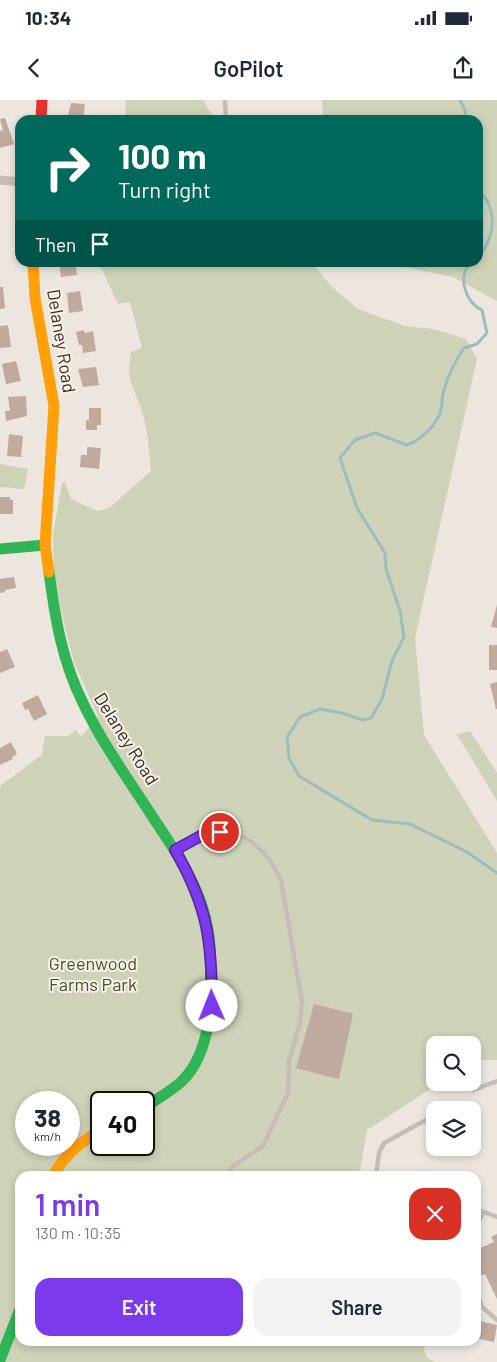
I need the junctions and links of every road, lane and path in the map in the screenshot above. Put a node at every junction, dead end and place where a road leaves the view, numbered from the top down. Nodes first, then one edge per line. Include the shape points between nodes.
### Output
1 (42, 100) edge
2 (225, 100) edge
3 (41, 115) edge
4 (226, 115) edge
5 (0, 180) edge
6 (15, 182) edge
7 (33, 267) edge
8 (45, 545) junction
9 (0, 549) edge
10 (175, 850) junction
11 (497, 1081) edge
12 (481, 1087) edge
13 (155, 1101) edge
14 (426, 1120) edge
15 (90, 1137) edge
16 (56, 1171) edge
17 (230, 1171) edge
18 (377, 1171) edge
19 (483, 1212) joint
20 (481, 1217) edge
21 (497, 1217) edge
22 (481, 1304) edge
23 (497, 1320) edge
24 (15, 1323) edge
25 (0, 1360) edge

1 - 3 street
2 - 4 lane
5 - 6 street
7 - 8 street, Delaney Road via 35,298 54,406
8 - 9 street
8 - 10 street, Delaney Road via 56,627 69,672 109,750
10 - 13 street, Delaney Road via 203,910 211,956 212,1006 206,1039 188,1072
10 - 17 lane via 206,833 220,832 244,836 262,851 281,880 300,982 302,1010 289,1061 288,1093 263,1146
11 - 12 lane
14 - 18 lane via 384,1144
15 - 16 street via 74,1148
19 - 20 lane
19 - 21 lane
22 - 23 lane
24 - 25 street

